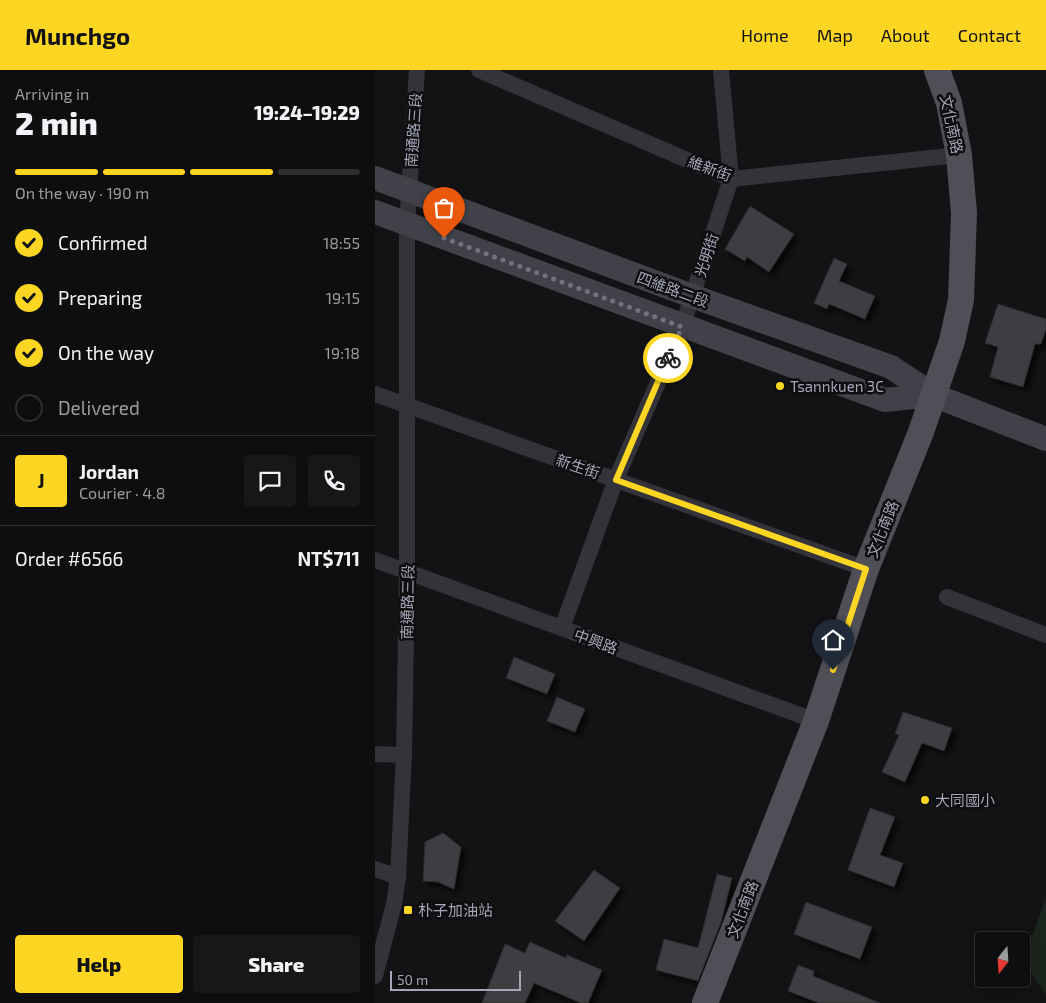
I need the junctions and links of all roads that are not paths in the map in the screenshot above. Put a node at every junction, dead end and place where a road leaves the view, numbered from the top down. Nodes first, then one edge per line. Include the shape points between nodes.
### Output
1 (417, 70) edge
2 (479, 70) edge
3 (721, 70) edge
4 (937, 70) edge
5 (959, 156) junction
6 (375, 178) edge
7 (731, 179) junction
8 (409, 190) junction
9 (375, 212) edge
10 (407, 224) junction
11 (692, 296) junction
12 (682, 327) junction
13 (375, 394) edge
14 (933, 395) junction
15 (408, 406) junction
16 (1046, 438) edge
17 (616, 480) junction
18 (375, 560) edge
19 (866, 569) junction
20 (407, 573) junction
21 (947, 597) dead end
22 (562, 628) junction
23 (1046, 635) edge
24 (816, 721) junction
25 (375, 754) edge
26 (403, 755) junction
27 (375, 869) edge
28 (398, 877) junction
29 (375, 976) edge
30 (705, 1003) edge

1 - 8 street, 南通路三段
2 - 7 street, 維新街
3 - 7 street, 光明街
4 - 5 main road, 文化南路 via 949,103
5 - 7 street, 維新街
5 - 14 main road, 文化南路 via 964,213 961,300 952,341
6 - 8 street, 四維路二段
7 - 11 street, 光明街
8 - 10 street, 南通路三段
8 - 11 street, 四維路二段
9 - 10 street, 四維路二段
10 - 12 street, 四維路二段
10 - 15 street, 南通路三段
11 - 12 street, 光明街
11 - 14 street, 四維路二段 via 891,367
12 - 14 street, 四維路二段 via 885,400
12 - 17 street, 光明街
13 - 15 street, 新生街
14 - 16 street, 四維路二段
14 - 19 main road, 文化南路
15 - 17 street, 新生街
15 - 20 street, 南通路三段
17 - 19 street, 新生街
17 - 22 street, 光明街
18 - 20 street, 中興路
19 - 24 main road, 文化南路
20 - 22 street, 中興路
20 - 26 street, 南通路三段
21 - 23 street
22 - 24 street, 中興路
24 - 30 main road, 文化南路
25 - 26 street
26 - 28 street, 南通路三段
27 - 28 street
28 - 29 street, 南通路三段

